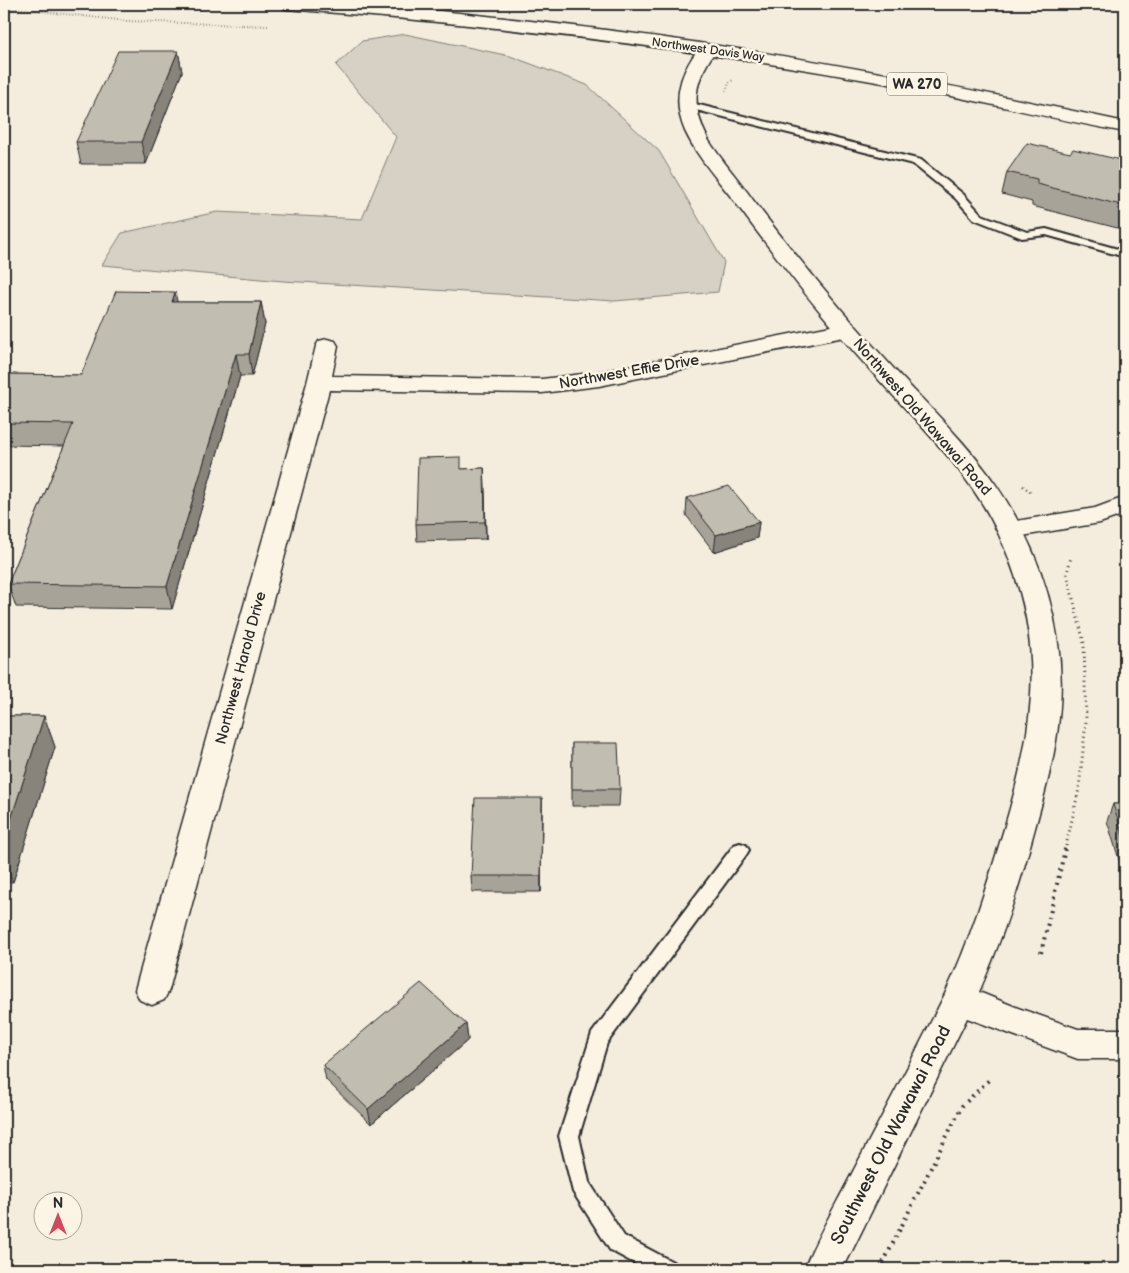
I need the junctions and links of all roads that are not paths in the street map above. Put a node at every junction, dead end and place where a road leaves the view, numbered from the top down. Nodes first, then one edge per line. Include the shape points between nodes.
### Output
1 (286, 4) edge
2 (707, 50) junction
3 (686, 105) junction
4 (1125, 127) edge
5 (1125, 254) edge
6 (846, 330) junction
7 (327, 346) dead end
8 (319, 383) junction
9 (1125, 505) edge
10 (1010, 530) junction
11 (740, 850) dead end
12 (152, 990) dead end
13 (960, 1000) junction
14 (1125, 1044) edge
15 (666, 1269) edge
16 (823, 1269) edge

1 - 2 main road, Northwest Davis Way / WA 270 via 395,11 548,27
2 - 3 main road, Northwest Old Wawawai Road via 697,61 688,82
2 - 4 main road, Northwest Davis Way / WA 270 via 958,91
3 - 5 lane via 917,162 959,196 978,217 1026,236 1046,232
3 - 6 main road, Northwest Old Wawawai Road via 700,141 754,215
6 - 8 main road, Northwest Effie Drive via 599,380 542,386
6 - 10 main road, Northwest Old Wawawai Road via 984,486
7 - 8 main road, Northwest Harold Drive
8 - 12 main road, Northwest Harold Drive
9 - 10 main road via 1100,515
10 - 13 main road, Northwest Old Wawawai Road via 1029,575 1043,632 1047,679 1043,734 995,913
11 - 15 lane via 599,1039 569,1136 580,1186 617,1243
13 - 14 main road via 1078,1044
13 - 16 main road, Southwest Old Wawawai Road

